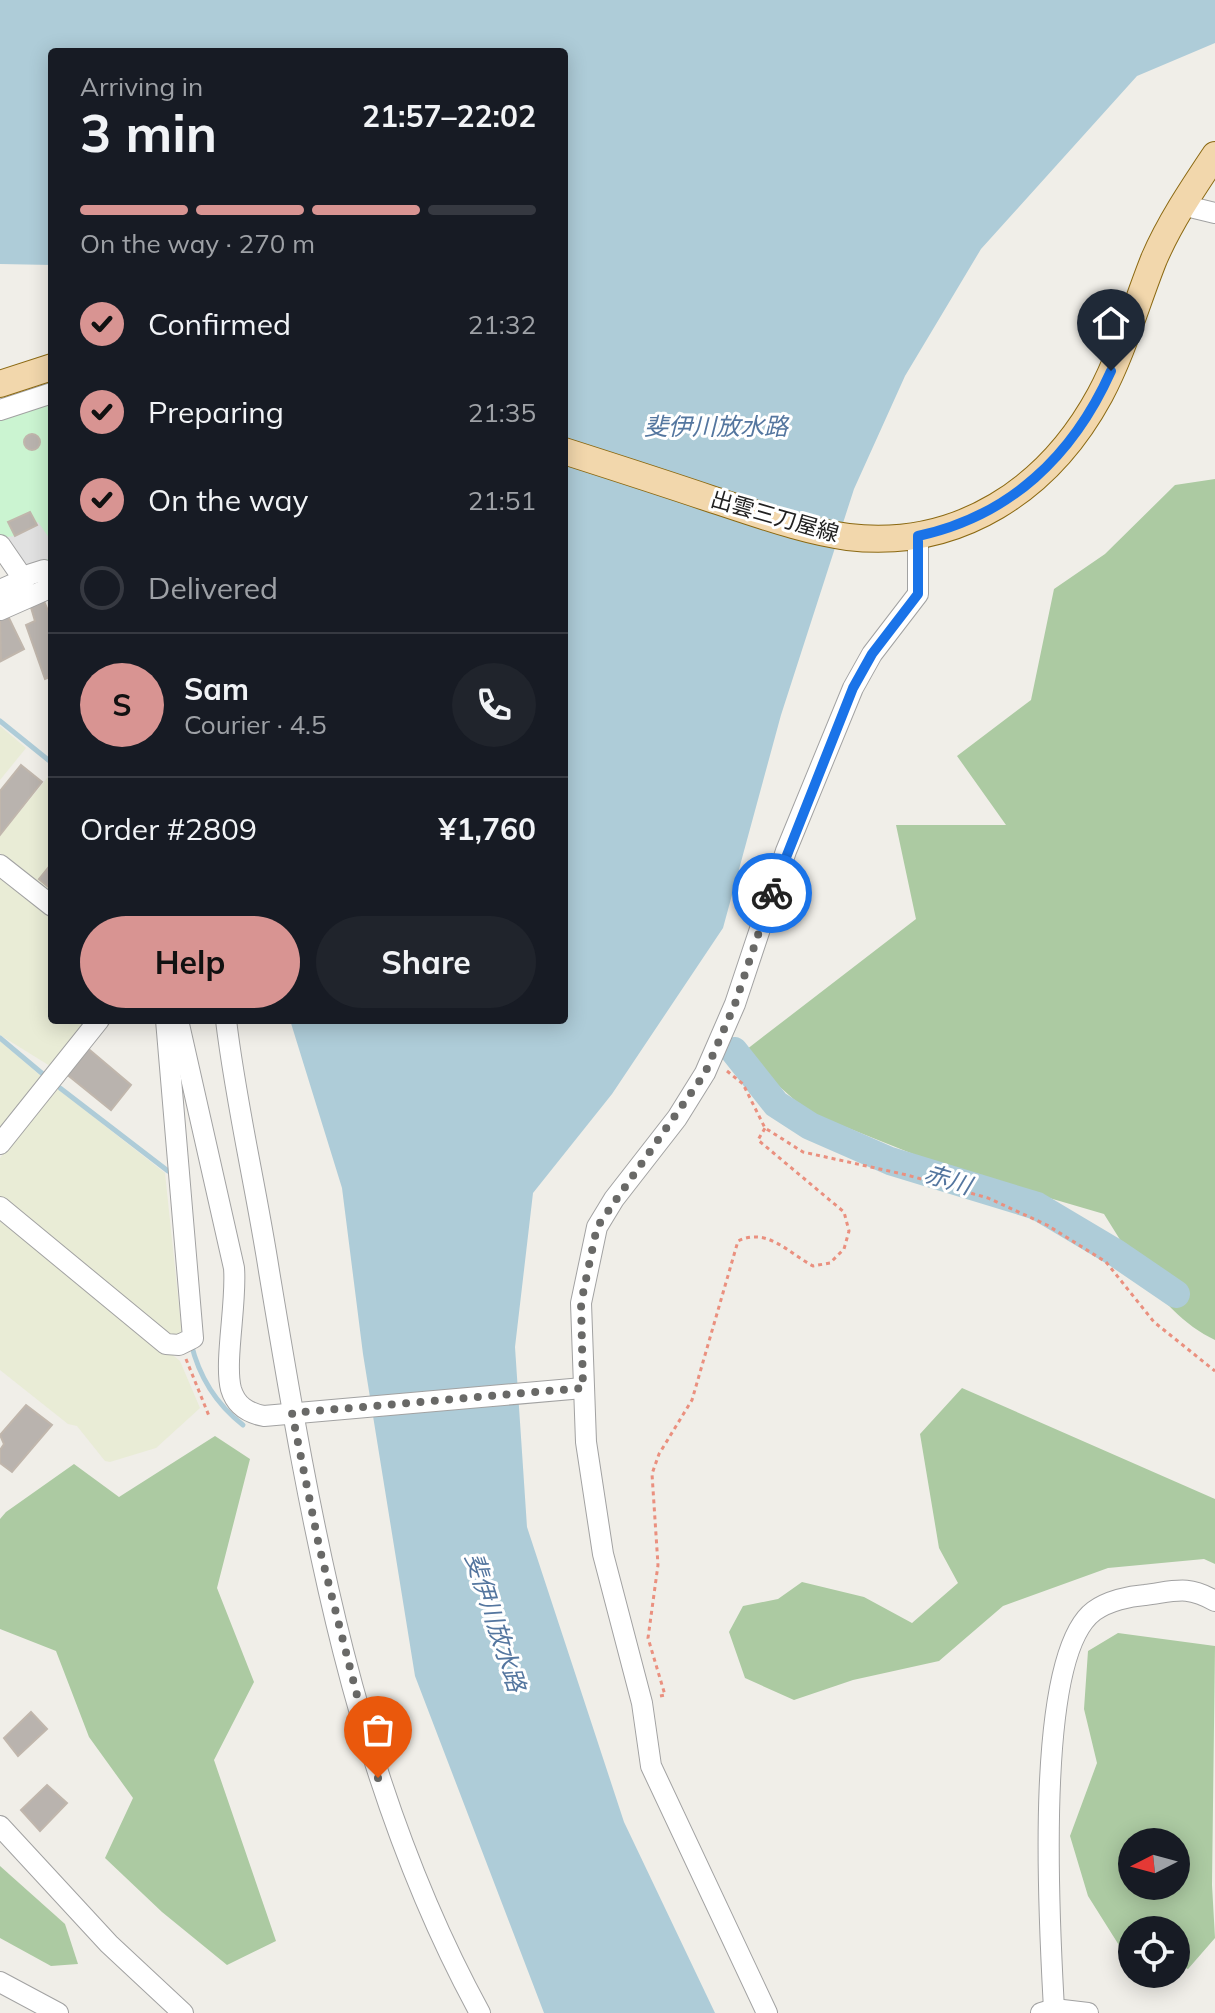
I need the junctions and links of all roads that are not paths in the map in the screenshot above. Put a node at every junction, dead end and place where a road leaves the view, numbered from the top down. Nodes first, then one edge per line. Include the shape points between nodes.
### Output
1 (1215, 155) edge
2 (1182, 205) junction
3 (1215, 213) edge
4 (48, 368) edge
5 (0, 384) edge
6 (48, 394) edge
7 (0, 410) edge
8 (568, 452) edge
9 (918, 536) junction
10 (0, 545) edge
11 (48, 578) edge
12 (25, 579) junction
13 (48, 583) edge
14 (0, 590) edge
15 (0, 610) edge
16 (0, 865) edge
17 (48, 903) edge
18 (96, 1024) edge
19 (166, 1024) edge
20 (179, 1024) edge
21 (227, 1024) edge
22 (0, 1144) edge
23 (0, 1207) edge
24 (583, 1388) junction
25 (292, 1413) junction
26 (1215, 1601) edge
27 (0, 1826) edge
28 (0, 1982) edge
29 (24, 2005) edge
30 (1048, 2011) edge
31 (58, 2013) edge
32 (183, 2013) edge
33 (480, 2013) edge
34 (767, 2013) edge
35 (1088, 2013) edge

1 - 2 main road, 出雲三刀屋線
2 - 3 street
2 - 9 main road, 出雲三刀屋線 via 1102,391 1079,432 1028,487 999,506
4 - 5 main road
6 - 7 street
8 - 9 main road, 出雲三刀屋線 via 785,523 846,536
9 - 24 street via 918,594 853,688 786,851 711,1059 677,1118 597,1227 581,1303
10 - 12 street
11 - 12 street via 44,570
12 - 14 street
13 - 15 street
16 - 17 street
18 - 22 street
19 - 23 street via 186,1342 166,1344
20 - 25 street via 234,1268 231,1390 252,1414
21 - 25 street
24 - 25 street
24 - 34 street via 603,1554 642,1703 651,1766
25 - 33 street via 370,1754 409,1864
26 - 30 street via 1195,1589 1128,1596 1093,1612 1067,1652 1046,1845
27 - 32 street via 109,1944
28 - 29 street
29 - 31 street
30 - 35 street

